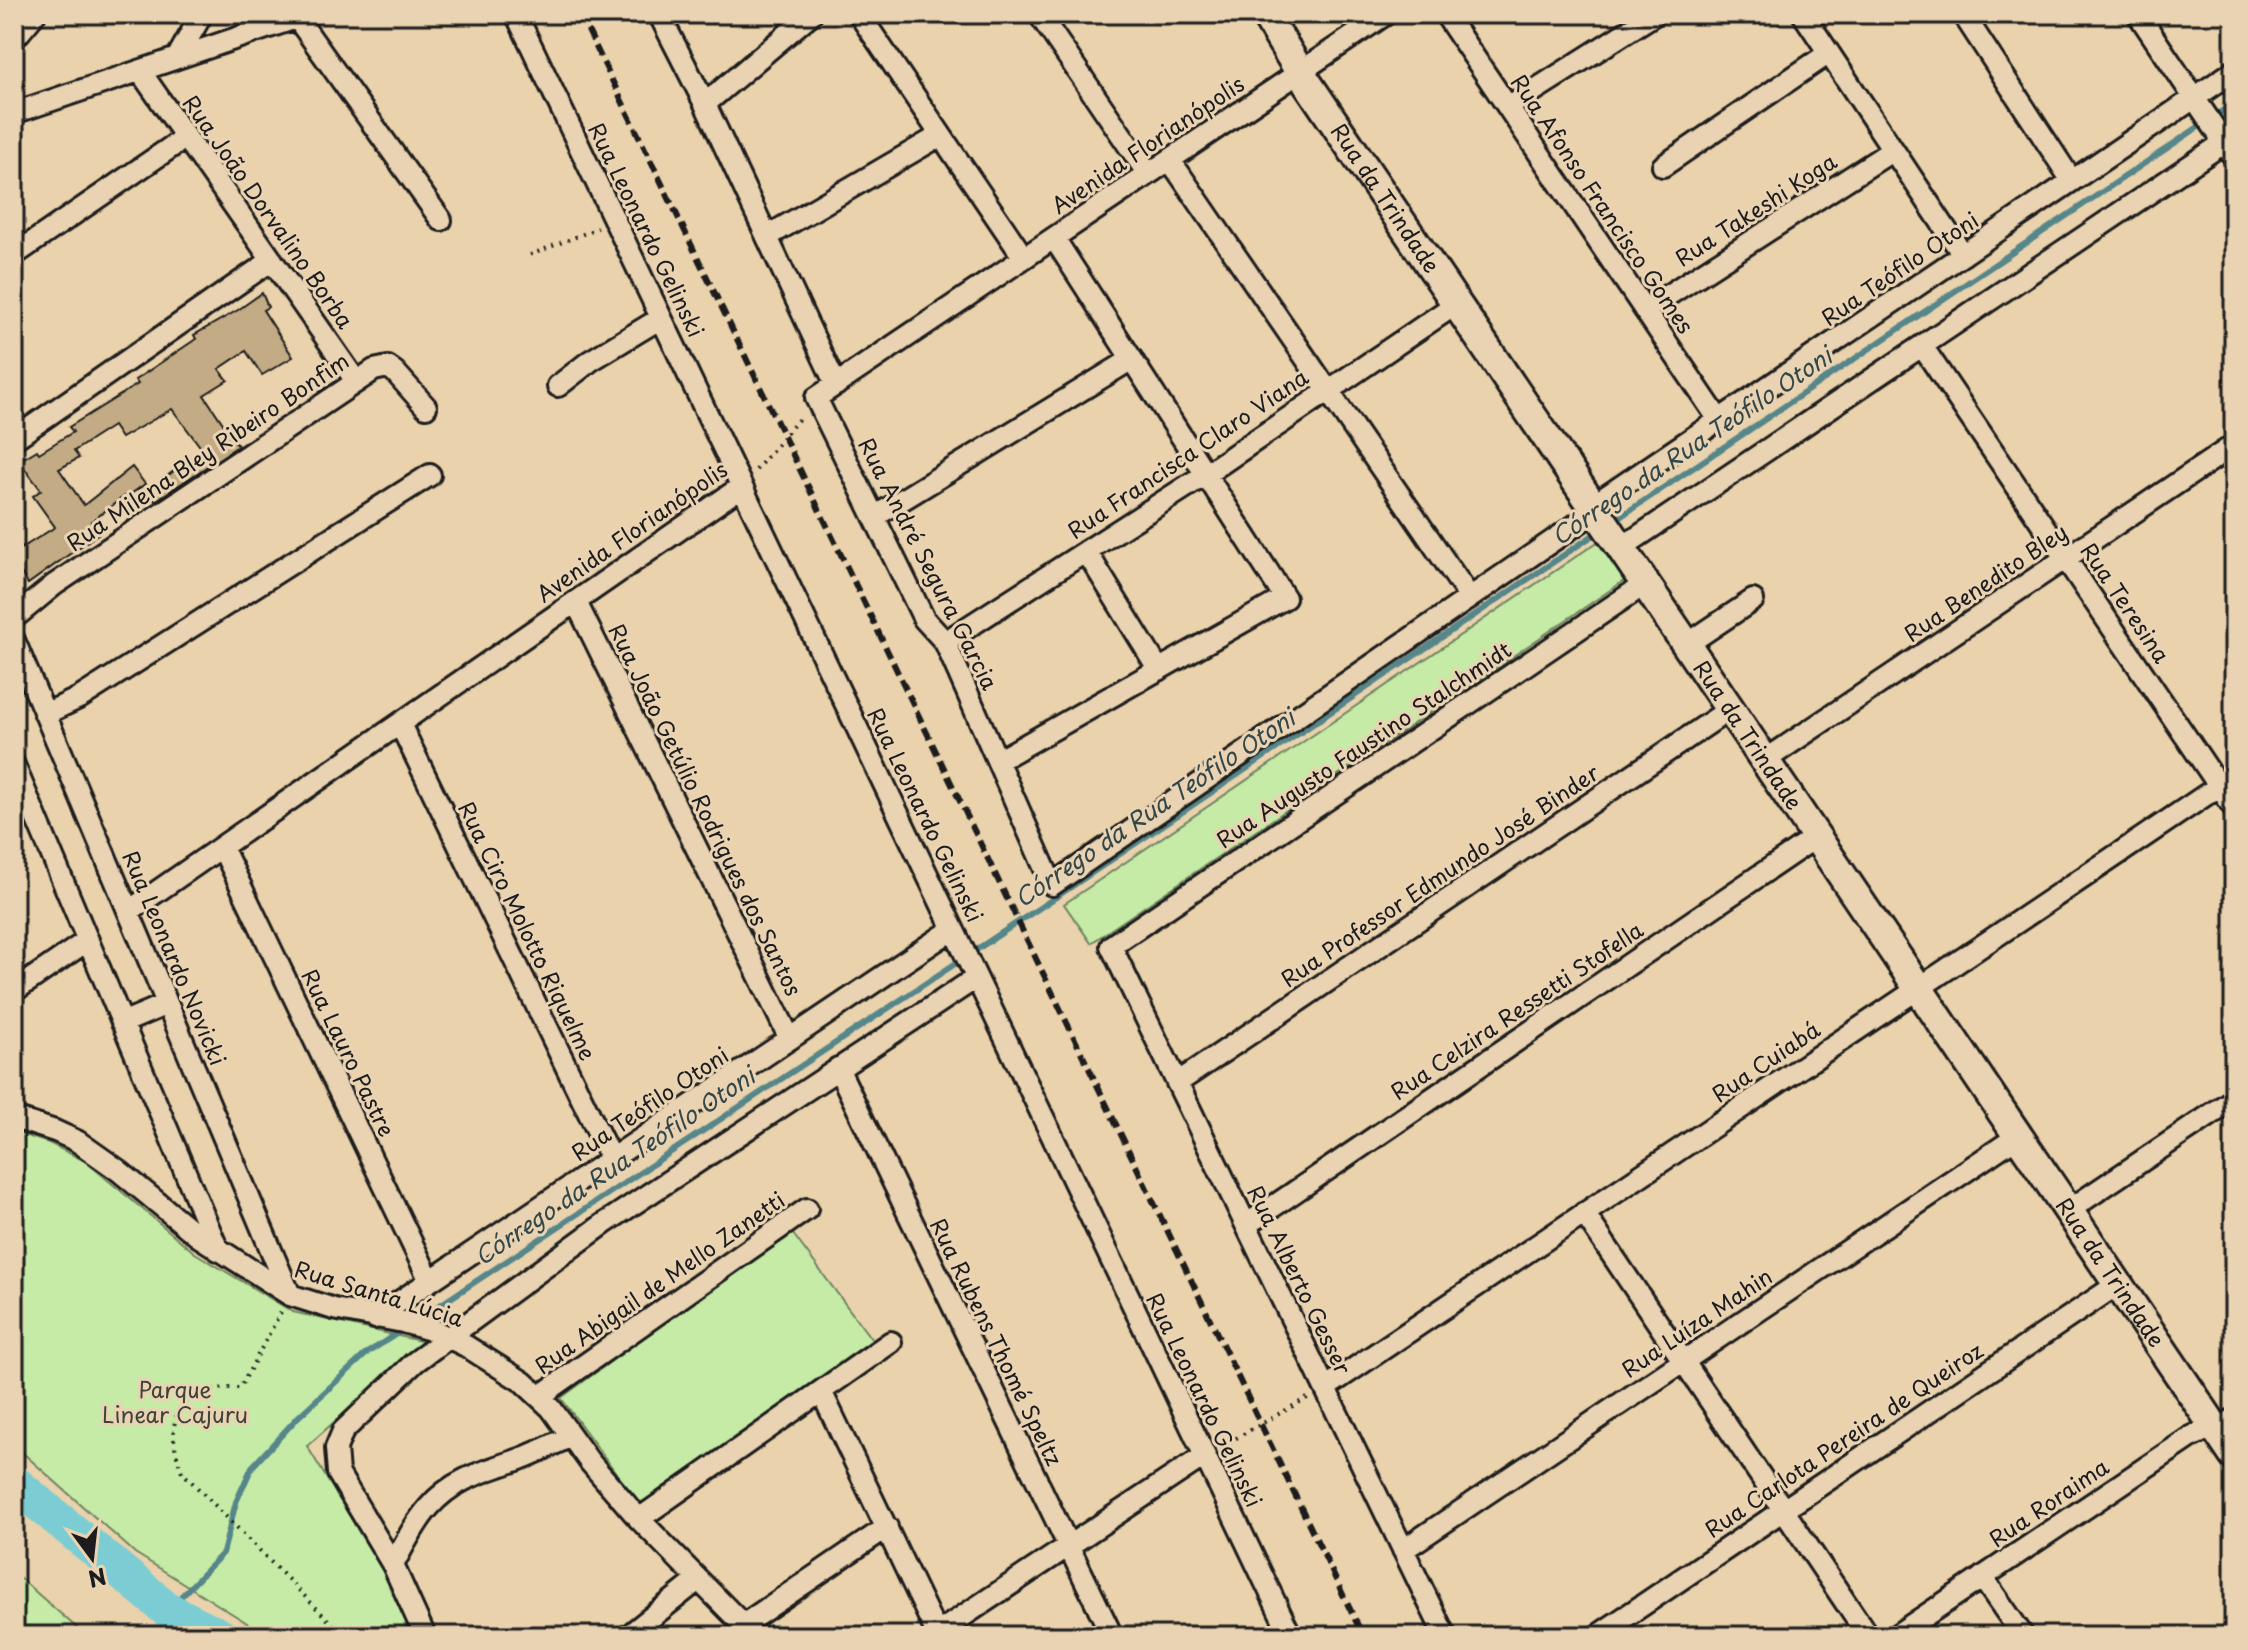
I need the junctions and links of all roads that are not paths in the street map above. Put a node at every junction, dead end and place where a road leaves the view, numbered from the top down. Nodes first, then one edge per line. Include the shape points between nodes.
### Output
1 (35, 14) edge
2 (202, 14) edge
3 (516, 14) edge
4 (659, 14) edge
5 (811, 14) edge
6 (859, 14) edge
7 (1039, 14) edge
8 (1265, 14) edge
9 (1386, 14) edge
10 (1445, 14) edge
11 (1655, 14) edge
12 (1803, 14) edge
13 (1963, 14) edge
14 (2138, 14) edge
15 (302, 16) edge
16 (14, 39) edge
17 (1829, 53) junction
18 (177, 58) junction
19 (140, 71) junction
20 (2234, 71) edge
21 (1300, 72) junction
22 (2195, 98) junction
23 (705, 104) junction
24 (1508, 107) junction
25 (14, 113) edge
26 (941, 135) junction
27 (186, 137) junction
28 (2231, 145) edge
29 (1893, 150) junction
30 (1170, 160) junction
31 (1663, 166) dead end
32 (1148, 174) junction
33 (2072, 181) junction
34 (441, 220) dead end
35 (768, 236) junction
36 (1054, 238) junction
37 (14, 255) edge
38 (1963, 255) junction
39 (1024, 258) junction
40 (272, 260) junction
41 (1456, 304) junction
42 (1645, 310) junction
43 (661, 318) junction
44 (1922, 346) junction
45 (1132, 359) junction
46 (356, 381) junction
47 (836, 385) junction
48 (558, 386) dead end
49 (1328, 391) junction
50 (816, 398) joint
51 (426, 407) dead end
52 (1719, 420) junction
53 (14, 439) edge
54 (2234, 445) edge
55 (1206, 474) junction
56 (430, 475) dead end
57 (741, 487) junction
58 (1594, 508) junction
59 (874, 517) junction
60 (1621, 548) junction
61 (1086, 551) junction
62 (2065, 558) junction
63 (1645, 584) junction
64 (1470, 598) junction
65 (1753, 600) dead end
66 (576, 602) junction
67 (14, 618) edge
68 (14, 640) edge
69 (945, 642) junction
70 (1686, 645) junction
71 (1159, 670) junction
72 (1730, 709) junction
73 (45, 714) junction
74 (400, 724) junction
75 (999, 760) junction
76 (1764, 761) junction
77 (14, 765) edge
78 (2227, 781) edge
79 (2234, 808) edge
80 (1816, 837) junction
81 (222, 847) junction
82 (1052, 885) joint
83 (129, 911) junction
84 (955, 934) junction
85 (88, 940) junction
86 (1111, 946) joint
87 (973, 972) junction
88 (1919, 989) junction
89 (14, 991) edge
90 (167, 1004) junction
91 (122, 1023) junction
92 (790, 1039) junction
93 (838, 1068) junction
94 (1177, 1083) junction
95 (2234, 1099) edge
96 (14, 1118) edge
97 (2018, 1136) junction
98 (611, 1159) junction
99 (807, 1209) dead end
100 (2069, 1210) junction
101 (1584, 1213) junction
102 (1246, 1225) junction
103 (218, 1250) junction
104 (430, 1281) junction
105 (2118, 1284) junction
106 (290, 1295) junction
107 (375, 1318) junction
108 (448, 1337) junction
109 (891, 1342) dead end
110 (1683, 1361) junction
111 (1325, 1388) junction
112 (821, 1391) junction
113 (540, 1396) junction
114 (2225, 1424) edge
115 (571, 1436) junction
116 (1204, 1456) junction
117 (2234, 1456) edge
118 (1783, 1510) junction
119 (639, 1519) junction
120 (887, 1527) junction
121 (1068, 1546) junction
122 (1403, 1550) junction
123 (393, 1565) junction
124 (1982, 1577) junction
125 (698, 1580) junction
126 (749, 1631) edge
127 (937, 1635) edge
128 (425, 1636) edge
129 (628, 1636) edge
130 (1112, 1636) edge
131 (1291, 1636) edge
132 (1445, 1636) edge
133 (1597, 1636) edge
134 (1868, 1636) edge
135 (1895, 1636) edge
136 (2023, 1636) edge

1 - 16 street
2 - 18 street
3 - 43 street, Rua Leonardo Gelinski
4 - 23 street
5 - 23 street
6 - 26 street
7 - 32 street
8 - 21 main road, Rua da Trindade
9 - 21 street, Avenida Florianópolis
10 - 24 street, Rua Afonso Francisco Gomes
11 - 24 street
12 - 17 street
13 - 33 street
14 - 22 street
15 - 18 street
15 - 34 street
17 - 29 street
17 - 31 street
18 - 19 street
19 - 25 street
19 - 27 street, Rua João Dorvalino Borba
20 - 22 street, Rua Teófilo Otoni
21 - 30 street, Avenida Florianópolis
21 - 41 main road, Rua da Trindade
22 - 28 street
22 - 33 street, Rua Teófilo Otoni
23 - 35 street
24 - 42 street, Rua Afonso Francisco Gomes
26 - 35 street
26 - 39 street
27 - 37 street
27 - 40 street, Rua João Dorvalino Borba
28 - 44 street
29 - 38 street
29 - 42 street, Rua Takeshi Koga
30 - 32 street, Avenida Florianópolis
30 - 49 street
32 - 36 street, Avenida Florianópolis
33 - 38 street, Rua Teófilo Otoni
35 - 47 street
36 - 39 street, Avenida Florianópolis
36 - 45 street
38 - 52 street, Rua Teófilo Otoni
39 - 47 street, Avenida Florianópolis
40 - 46 street, Rua João Dorvalino Borba
40 - 53 street
41 - 49 street, Rua Francisca Claro Viana
41 - 58 main road, Rua da Trindade
42 - 52 street, Rua Afonso Francisco Gomes
43 - 48 street
43 - 57 street, Rua Leonardo Gelinski
44 - 60 street
44 - 62 street, Rua Teresina
45 - 55 street
45 - 59 street
46 - 51 street, Rua Milena Bley Ribeiro Bonfim via 388,367
46 - 67 street, Rua Milena Bley Ribeiro Bonfim via 54,585
47 - 50 street, Avenida Florianópolis
49 - 55 street, Rua Francisca Claro Viana
49 - 64 street
50 - 59 street, Rua André Segura Garcia
52 - 58 street, Rua Teófilo Otoni
54 - 62 street, Rua Benedito Bley
55 - 61 street, Rua Francisca Claro Viana
55 - 71 street via 1285,598
56 - 73 street via 81,697
57 - 66 street, Avenida Florianópolis
57 - 84 street, Rua Leonardo Gelinski
58 - 60 main road, Rua da Trindade
58 - 64 street, Rua Teófilo Otoni
59 - 69 street, Rua André Segura Garcia via 924,619
60 - 63 main road, Rua da Trindade
61 - 69 street, Rua Francisca Claro Viana
61 - 71 street
62 - 76 street, Rua Benedito Bley
62 - 78 street, Rua Teresina
63 - 70 main road, Rua da Trindade
63 - 86 street, Rua Augusto Faustino Stalchmidt
64 - 82 street, Rua Teófilo Otoni
65 - 70 street
66 - 74 street, Avenida Florianópolis
66 - 92 street, Rua João Getúlio Rodrigues dos Santos
68 - 73 street, Rua Leonardo Novicki
69 - 75 street, Rua André Segura Garcia
70 - 72 main road, Rua da Trindade
71 - 75 street
72 - 76 main road, Rua da Trindade
72 - 94 street, Rua Professor Edmundo José Binder
73 - 83 street, Rua Leonardo Novicki
74 - 81 street, Avenida Florianópolis
74 - 98 street, Rua Ciro Molotto Riquelme
75 - 82 street, Rua André Segura Garcia
76 - 80 main road, Rua da Trindade
77 - 85 street
78 - 79 street, Rua Teresina
78 - 88 street, Rua Cuiabá
80 - 88 main road, Rua da Trindade
80 - 102 street, Rua Celzira Ressetti Stofella
81 - 83 street, Avenida Florianópolis
81 - 104 street, Rua Lauro Pastre
83 - 90 street, Rua Leonardo Novicki
84 - 87 street, Rua Leonardo Gelinski
84 - 92 street, Rua Teófilo Otoni
85 - 89 street
85 - 91 street
86 - 94 street, Rua Alberto Gesser
87 - 93 street
87 - 116 street, Rua Leonardo Gelinski
88 - 97 main road, Rua da Trindade
88 - 101 street, Rua Cuiabá
90 - 91 street
90 - 106 street, Rua Leonardo Novicki
91 - 103 street
92 - 98 street, Rua Teófilo Otoni
93 - 108 street via 605,1223
93 - 121 street, Rua Rubens Thomé Speltz
94 - 102 street, Rua Alberto Gesser
95 - 100 street
96 - 103 street, Rua Santa Lúcia via 77,1141
97 - 100 main road, Rua da Trindade
97 - 110 street, Rua Luíza Mahin
98 - 104 street, Rua Teófilo Otoni
99 - 113 street, Rua Abigail de Mello Zanetti
100 - 105 main road, Rua da Trindade
101 - 110 street
101 - 111 street, Rua Cuiabá
102 - 111 street, Rua Alberto Gesser
103 - 106 street, Rua Santa Lúcia
104 - 107 street, Rua Teófilo Otoni
105 - 114 main road, Rua da Trindade
105 - 118 street, Rua Carlota Pereira de Queiroz
106 - 107 street, Rua Santa Lúcia
107 - 108 street, Rua Santa Lúcia
108 - 113 street, Rua Santa Lúcia
108 - 123 street via 354,1419 336,1448 338,1473
109 - 112 street
110 - 118 street
110 - 122 street, Rua Luíza Mahin
111 - 122 street, Rua Alberto Gesser
112 - 119 street
112 - 120 street
113 - 115 street, Rua Santa Lúcia
114 - 117 main road, Rua da Trindade
114 - 124 street, Rua Roraima via 2191,1437
115 - 119 street, Rua Santa Lúcia
115 - 123 street via 448,1489 418,1521
116 - 121 street
116 - 131 street, Rua Leonardo Gelinski
118 - 133 street, Rua Carlota Pereira de Queiroz
118 - 134 street
119 - 125 street, Rua Santa Lúcia
120 - 126 street
120 - 127 street
121 - 127 street
121 - 130 street, Rua Rubens Thomé Speltz
122 - 132 street, Rua Alberto Gesser
123 - 128 street
124 - 135 street, Rua Roraima
124 - 136 street
125 - 126 street, Rua Santa Lúcia
125 - 129 street

